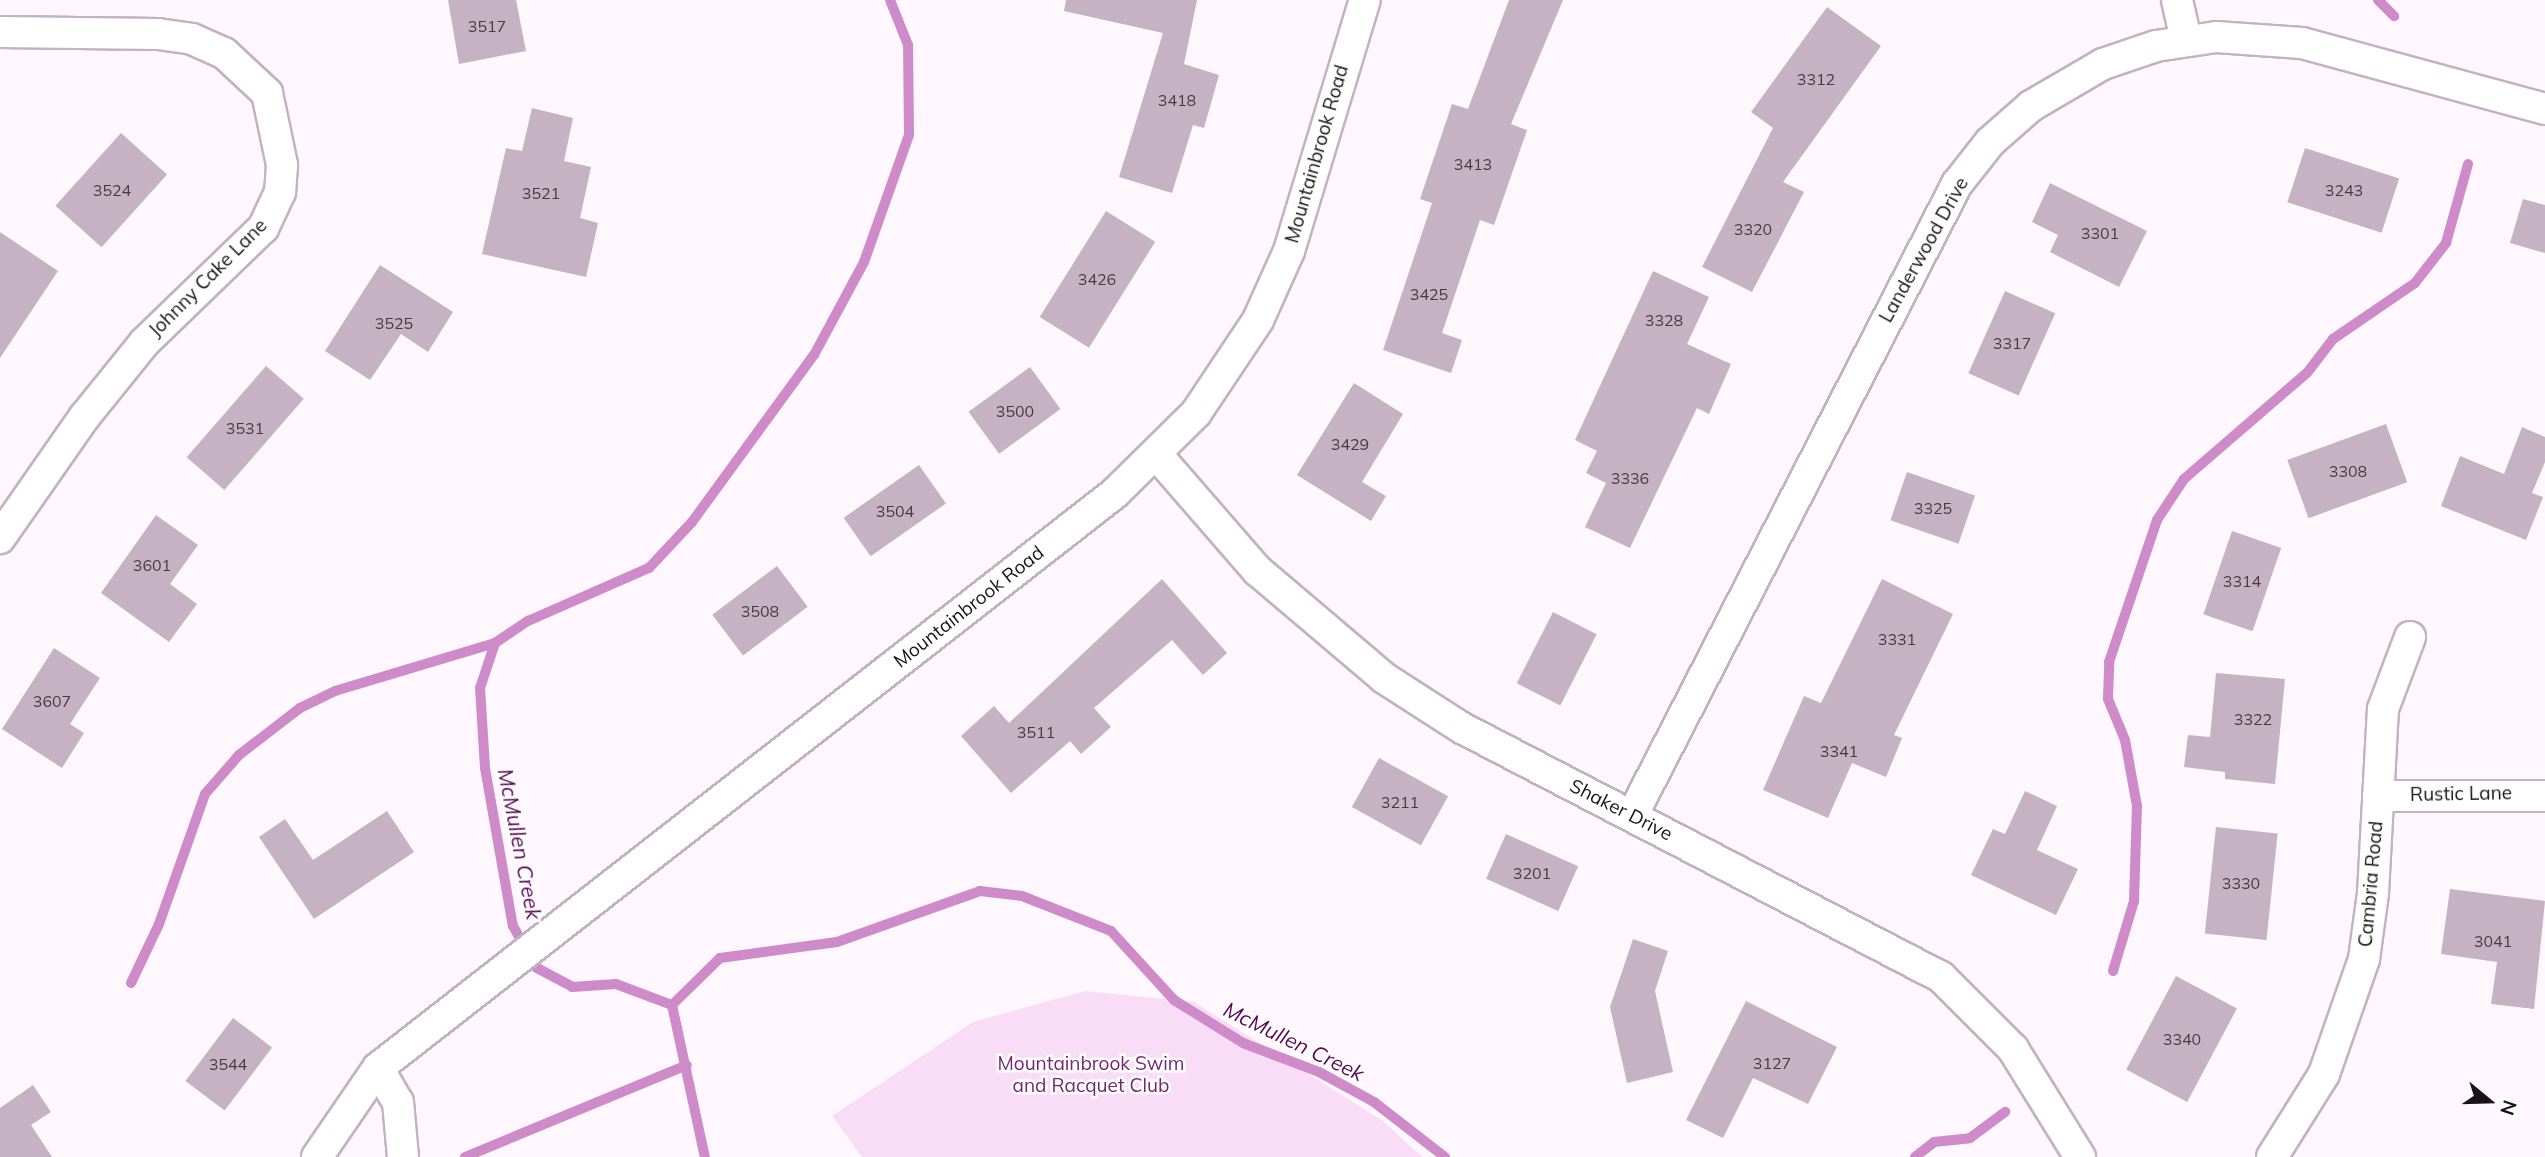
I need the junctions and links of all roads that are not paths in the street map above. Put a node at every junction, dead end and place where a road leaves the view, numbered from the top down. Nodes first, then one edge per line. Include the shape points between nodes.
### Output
1 (1365, 0) edge
2 (2177, 0) edge
3 (0, 32) edge
4 (2186, 40) junction
5 (2545, 109) edge
6 (1157, 456) junction
7 (0, 538) edge
8 (2410, 637) dead end
9 (2378, 796) junction
10 (2545, 796) edge
11 (1632, 816) junction
12 (378, 1068) junction
13 (317, 1157) edge
14 (403, 1157) edge
15 (2080, 1157) edge
16 (2272, 1157) edge

1 - 6 street, Mountainbrook Road via 1300,220 1269,297 1218,384
2 - 4 street
3 - 7 street, Johnny Cake Lane via 158,34 192,39 224,53 267,93 282,165 280,192 262,228 144,343 85,416
4 - 5 street, Landerwood Drive via 2302,43
4 - 11 street, Landerwood Drive via 2078,76 2001,132 1957,184
6 - 11 street, Shaker Drive via 1258,571 1384,678 1462,728
6 - 12 street, Mountainbrook Road
8 - 9 street, Cambria Road via 2385,700
9 - 10 street, Rustic Lane
9 - 16 street, Cambria Road via 2373,893 2349,1013 2324,1074
11 - 15 street, Shaker Drive via 1919,963 1951,985 2013,1049
12 - 13 street, Mountainbrook Road
12 - 14 street via 398,1102

